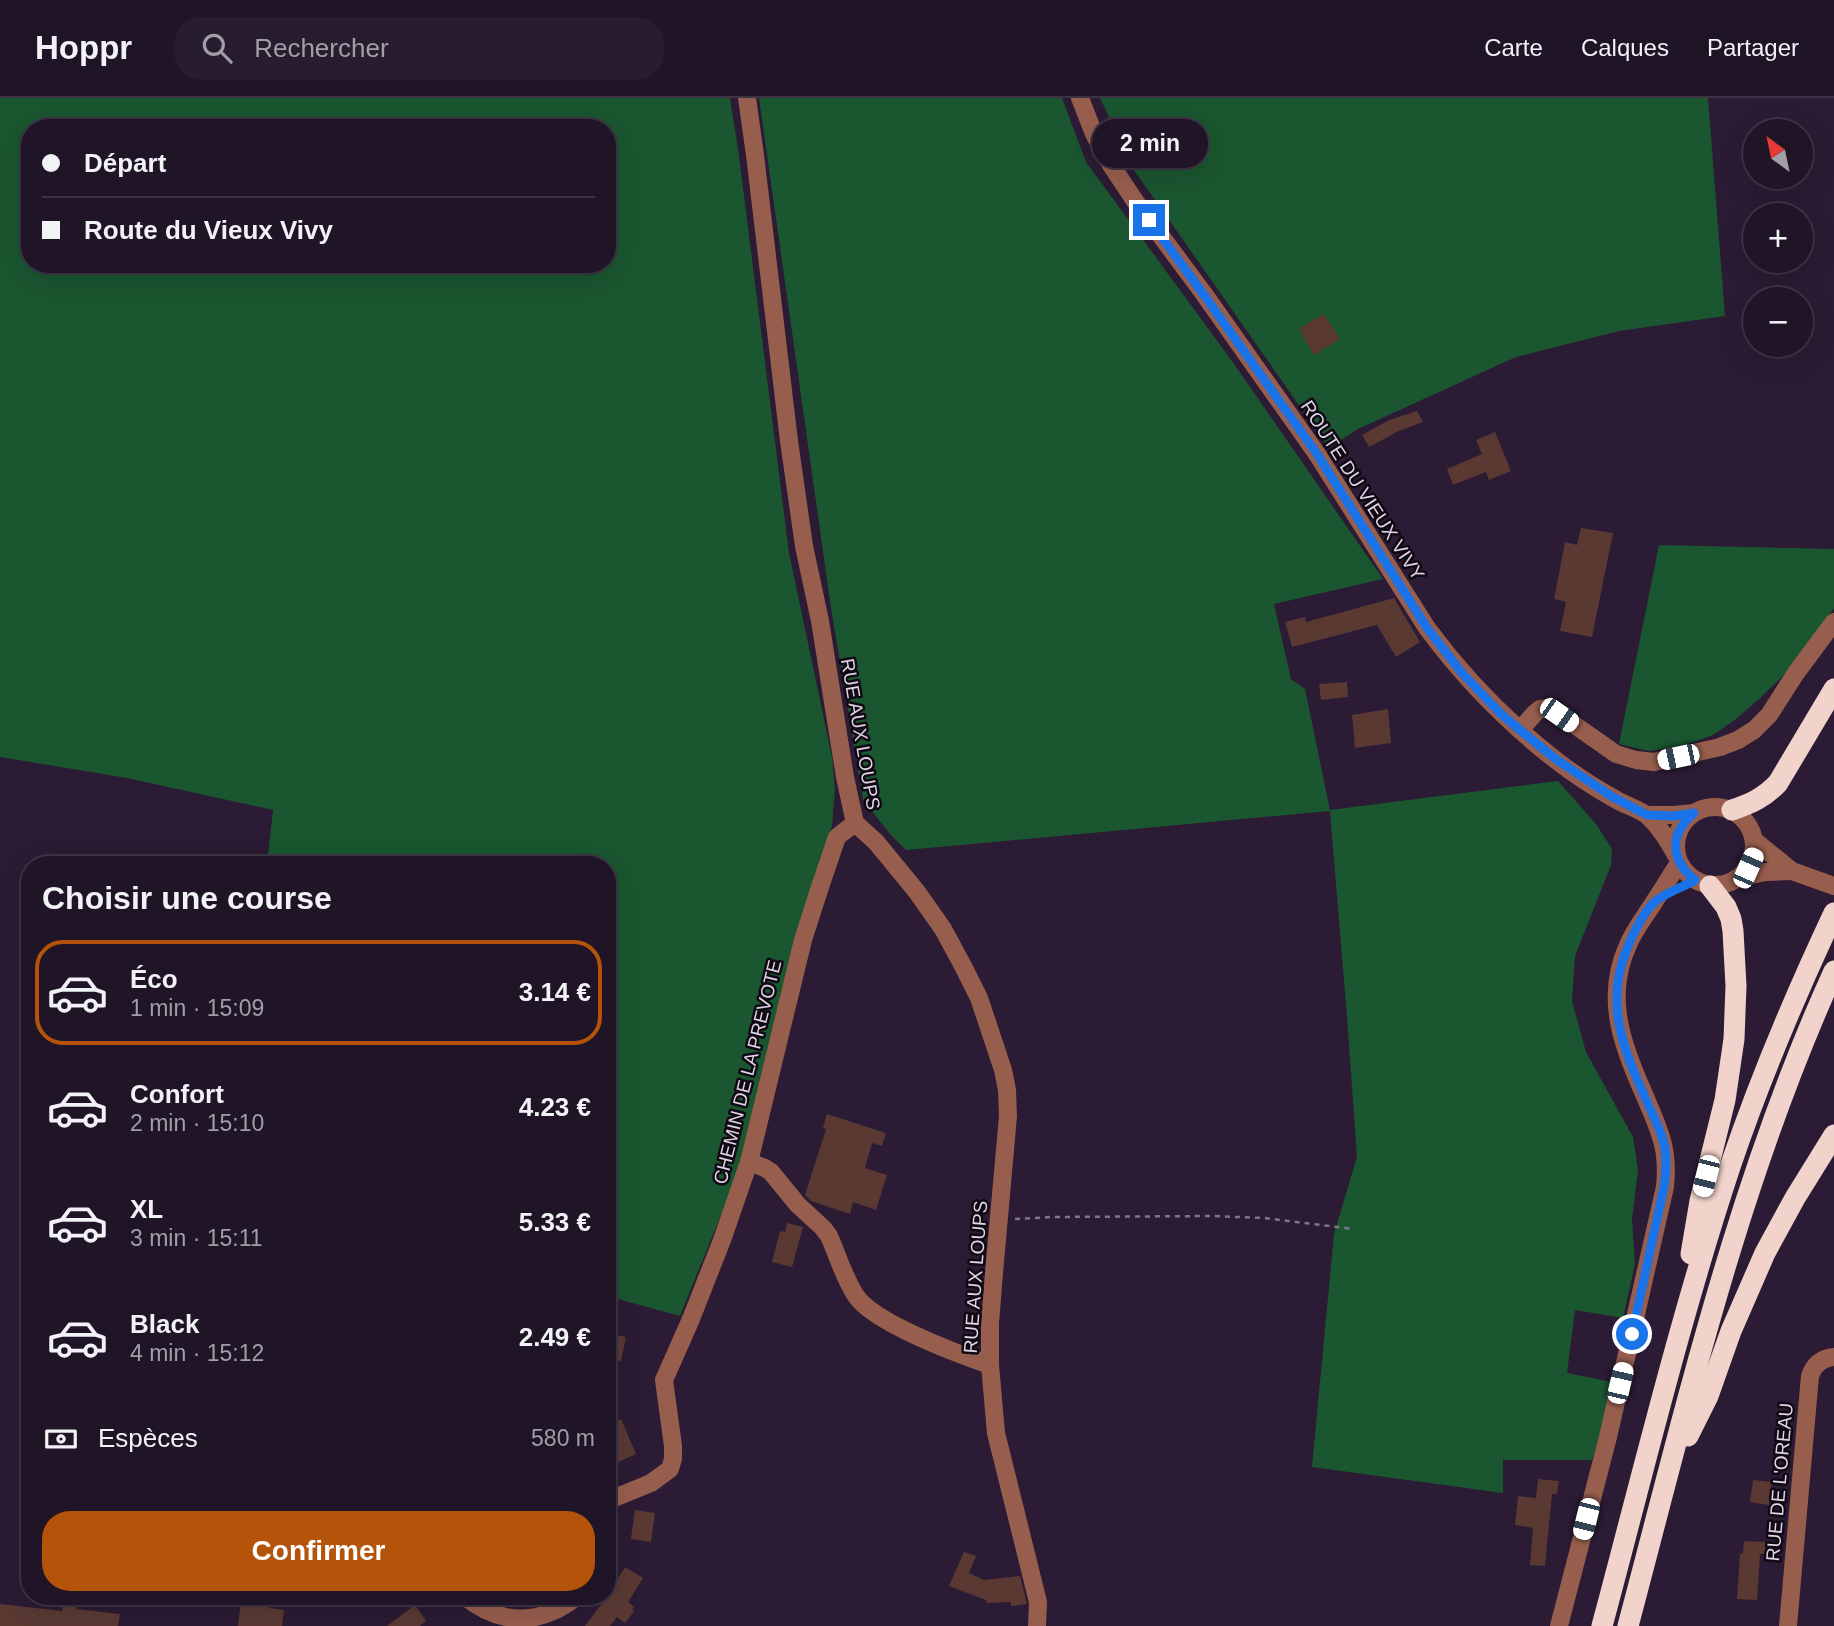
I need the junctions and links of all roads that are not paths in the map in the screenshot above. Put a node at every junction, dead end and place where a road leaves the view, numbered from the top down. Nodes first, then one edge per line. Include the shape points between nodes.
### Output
1 (747, 98) edge
2 (1080, 98) edge
3 (1834, 621) edge
4 (1834, 689) edge
5 (1520, 730) junction
6 (1732, 810) junction
7 (1694, 813) junction
8 (1647, 815) junction
9 (855, 823) junction
10 (1755, 841) junction
11 (1678, 859) junction
12 (1792, 871) junction
13 (1738, 878) junction
14 (1703, 883) junction
15 (1834, 886) edge
16 (1656, 901) junction
17 (1834, 913) edge
18 (1834, 971) edge
19 (1834, 1135) edge
20 (749, 1162) junction
21 (1674, 1357) junction
22 (1834, 1357) edge
23 (990, 1365) junction
24 (1667, 1479) junction
25 (616, 1498) edge
26 (476, 1605) edge
27 (567, 1605) edge
28 (512, 1623) edge
29 (1037, 1626) edge
30 (1559, 1626) edge
31 (1602, 1626) edge
32 (1628, 1626) edge
33 (1788, 1626) edge

1 - 9 street, RUE AUX LOUPS via 804,546
2 - 5 street, ROUTE DU VIEUX VIVY via 1111,165 1317,454 1427,628 1462,673
3 - 5 street via 1769,715 1754,730 1720,747 1654,762 1636,761 1616,754 1546,708
4 - 6 highway via 1778,783 1759,800
5 - 8 street, ROUTE DU VIEUX VIVY via 1580,776
6 - 7 street via 1706,808
6 - 10 street via 1743,818
7 - 8 street, ROUTE DU VIEUX VIVY
7 - 11 street via 1679,831
8 - 11 street, ROUTE DU VIEUX VIVY
9 - 20 street, CHEMIN DE LA PREVOTE via 837,836 803,940
9 - 23 street, RUE AUX LOUPS via 894,863 943,929 979,998 1003,1070 1008,1116
10 - 12 street
10 - 13 street via 1754,855
11 - 14 street via 1685,873
11 - 16 street
12 - 13 street
12 - 15 street
13 - 14 street via 1725,885
14 - 16 street
14 - 21 highway via 1731,919 1734,1039
16 - 30 street via 1627,946 1616,990 1617,1020 1665,1147 1667,1167 1608,1437
17 - 21 highway via 1778,1039 1730,1167
18 - 24 highway via 1746,1199
19 - 24 highway via 1765,1254 1707,1396
20 - 23 street via 771,1172 823,1228 856,1297 867,1309 891,1324
20 - 25 street, CHEMIN DE LA PREVOTE via 664,1380 673,1446 670,1469
21 - 31 highway
22 - 33 street, RUE DE L'OREAU via 1819,1362 1810,1376
23 - 29 street, RUE AUX LOUPS via 996,1433 1038,1602
24 - 32 highway
26 - 28 street
27 - 28 street via 550,1615

